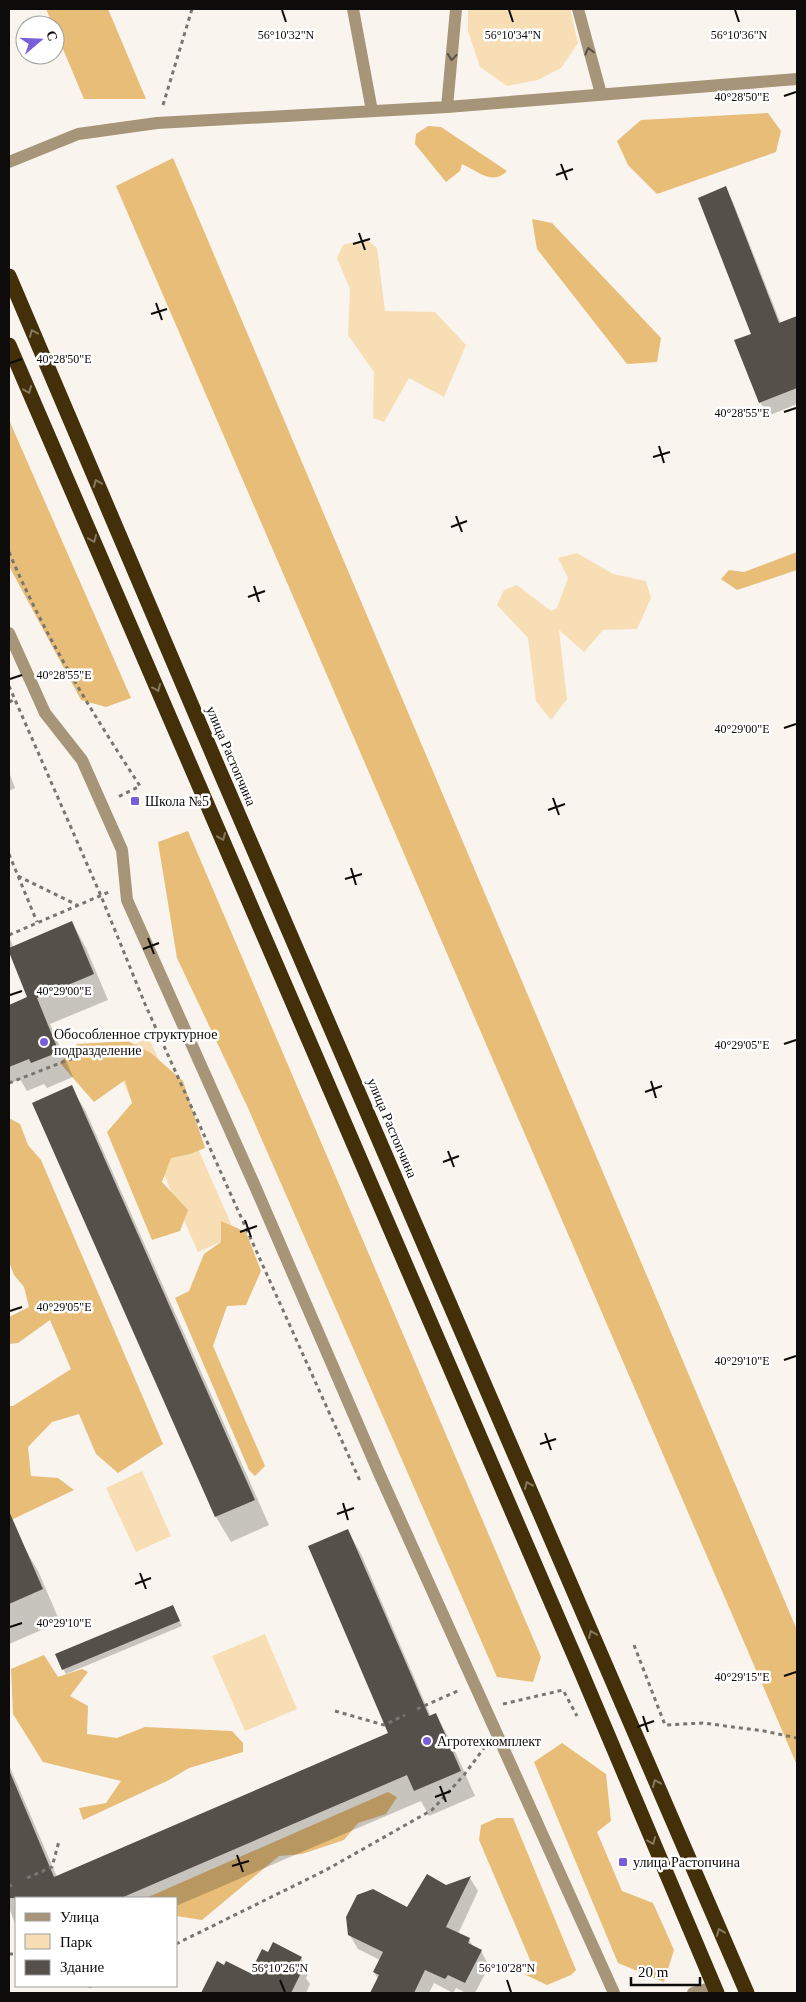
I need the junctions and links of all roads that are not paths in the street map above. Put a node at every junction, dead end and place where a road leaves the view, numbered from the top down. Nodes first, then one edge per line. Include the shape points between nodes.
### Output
1 (353, 9) edge
2 (456, 9) edge
3 (578, 9) edge
4 (797, 79) edge
5 (601, 94) junction
6 (447, 107) junction
7 (372, 111) junction
8 (9, 162) edge
9 (9, 276) edge
10 (9, 345) edge
11 (9, 633) edge
12 (716, 1990) edge
13 (614, 1993) edge
14 (693, 1993) edge
15 (747, 1993) edge

1 - 7 street
2 -> 6 street
5 -> 3 street
4 - 5 street
5 - 6 street
6 - 7 street
7 - 8 street via 157,123 78,134
15 -> 9 highway, улица Растопчина
10 -> 12 highway
11 - 13 street via 45,713 82,760 122,850 127,900 379,1473
12 - 14 street

